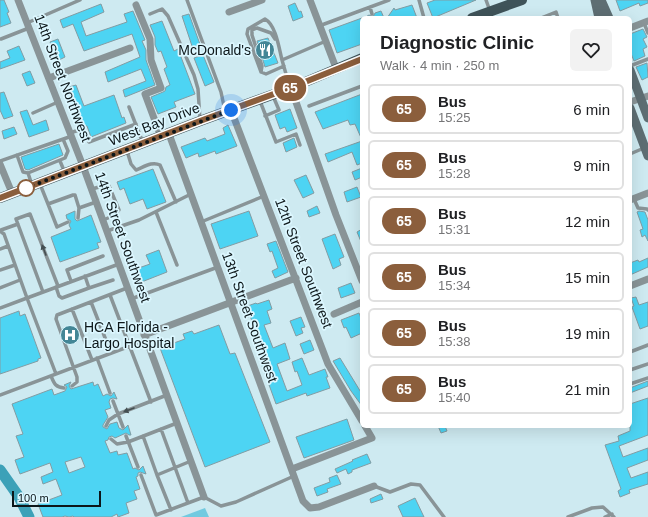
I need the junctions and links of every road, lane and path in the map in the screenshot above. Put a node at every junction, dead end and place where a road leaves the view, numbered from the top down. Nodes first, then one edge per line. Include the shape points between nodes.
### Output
1 (18, 0) edge
2 (80, 0) edge
3 (187, 0) edge
4 (262, 0) edge
5 (310, 0) edge
6 (389, 0) edge
7 (419, 0) edge
8 (486, 0) edge
9 (595, 0) edge
10 (600, 0) edge
11 (516, 1) edge
12 (136, 5) dead end
13 (370, 7) junction
14 (229, 12) dead end
15 (490, 12) junction
16 (150, 14) dead end
17 (372, 14) dead end
18 (423, 16) edge
19 (478, 16) edge
20 (546, 16) edge
21 (557, 16) edge
22 (599, 16) edge
23 (608, 16) edge
24 (646, 22) edge
25 (28, 26) junction
26 (319, 26) junction
27 (632, 27) edge
28 (648, 33) edge
29 (1, 39) dead end
30 (326, 41) junction
31 (278, 43) junction
32 (130, 48) dead end
33 (360, 59) edge
34 (282, 60) junction
35 (648, 60) edge
36 (632, 65) edge
37 (284, 66) junction
38 (336, 68) junction
39 (261, 72) junction
40 (49, 78) junction
41 (360, 87) edge
42 (290, 88) junction
43 (633, 89) edge
44 (273, 94) junction
45 (644, 97) edge
46 (259, 100) junction
47 (632, 101) edge
48 (58, 102) junction
49 (309, 106) dead end
50 (129, 107) dead end
51 (228, 111) junction
52 (33, 113) dead end
53 (632, 113) edge
54 (265, 116) junction
55 (648, 118) edge
56 (200, 121) junction
57 (136, 124) junction
58 (305, 130) junction
59 (71, 134) junction
60 (296, 134) junction
61 (165, 135) junction
62 (63, 139) junction
63 (143, 144) junction
64 (300, 145) dead end
65 (126, 150) junction
66 (647, 150) edge
67 (632, 154) edge
68 (17, 155) junction
69 (60, 161) junction
70 (0, 162) edge
71 (83, 166) junction
72 (28, 173) junction
73 (65, 173) junction
74 (2, 176) edge
75 (36, 184) junction
76 (92, 189) junction
77 (12, 193) junction
78 (648, 193) edge
79 (191, 194) junction
80 (264, 196) junction
81 (0, 198) edge
82 (632, 199) edge
83 (96, 202) junction
84 (176, 202) junction
85 (48, 204) junction
86 (79, 208) junction
87 (648, 210) edge
88 (156, 212) junction
89 (78, 218) dead end
90 (103, 220) junction
91 (68, 222) dead end
92 (201, 222) junction
93 (18, 224) junction
94 (106, 230) junction
95 (0, 231) edge
96 (8, 246) junction
97 (0, 249) edge
98 (103, 256) dead end
99 (119, 264) junction
100 (14, 265) junction
101 (177, 265) dead end
102 (218, 267) junction
103 (0, 270) edge
104 (85, 276) junction
105 (360, 277) edge
106 (296, 278) junction
107 (648, 279) edge
108 (20, 280) junction
109 (113, 280) dead end
110 (71, 281) junction
111 (632, 285) edge
112 (57, 286) junction
113 (0, 288) edge
114 (89, 288) junction
115 (127, 288) junction
116 (43, 292) junction
117 (110, 295) junction
118 (27, 298) junction
119 (131, 299) junction
120 (91, 302) junction
121 (231, 303) junction
122 (360, 303) edge
123 (0, 308) edge
124 (72, 309) junction
125 (334, 314) dead end
126 (145, 337) junction
127 (648, 345) edge
128 (130, 346) junction
129 (632, 351) edge
130 (111, 353) junction
131 (97, 358) junction
132 (92, 360) junction
133 (648, 364) edge
134 (73, 367) junction
135 (632, 369) edge
136 (56, 374) junction
137 (51, 376) junction
138 (648, 378) edge
139 (632, 383) edge
140 (72, 386) dead end
141 (64, 388) dead end
142 (110, 393) dead end
143 (0, 395) edge
144 (167, 395) junction
145 (113, 401) dead end
146 (151, 402) junction
147 (118, 414) junction
148 (360, 418) edge
149 (177, 423) junction
150 (106, 426) dead end
151 (123, 427) dead end
152 (366, 428) edge
153 (161, 429) junction
154 (126, 436) dead end
155 (143, 436) junction
156 (111, 439) dead end
157 (128, 442) junction
158 (191, 461) junction
159 (138, 468) dead end
160 (175, 468) junction
161 (293, 472) junction
162 (141, 475) dead end
163 (157, 475) junction
164 (374, 486) joint
165 (204, 497) junction
166 (188, 503) junction
167 (171, 510) junction
168 (154, 516) edge
169 (613, 516) edge
170 (444, 517) edge
171 (568, 517) edge
172 (605, 517) edge

1 - 25 street, 14th Street Northwest
2 - 25 lane
3 - 51 lane
4 - 14 street
5 - 26 street
6 - 13 lane
7 - 18 lane
8 - 15 lane
9 - 22 main road
10 - 23 main road
11 - 15 main road
12 - 61 street, 13th Street Southwest via 150,39 151,60 161,88 145,94
13 - 17 lane
13 - 26 lane
15 - 19 main road
16 - 56 lane via 162,9 168,16 198,89
20 - 21 lane via 556,12
24 - 27 street
24 - 28 lane
25 - 29 lane
25 - 40 street, 14th Street Northwest
26 - 30 street
30 - 34 lane
30 - 38 street
31 - 34 lane
31 - 39 lane via 271,33 257,28 252,30 262,66
31 - 39 lane via 270,22 265,19 248,29 247,34
32 - 40 street
33 - 38 main road, West Bay Drive
34 - 37 lane
35 - 36 lane
37 - 39 lane via 266,74
37 - 42 lane
38 - 42 main road, West Bay Drive
40 - 48 street, 14th Street Northwest
41 - 49 lane
42 - 44 main road, West Bay Drive
42 - 58 street
43 - 45 main road
44 - 46 main road, West Bay Drive
44 - 54 lane via 280,110
45 - 47 street
45 - 55 main road
46 - 51 main road, West Bay Drive
46 - 54 lane
48 - 52 lane
48 - 59 street, 14th Street Northwest
50 - 57 lane
51 - 56 main road, West Bay Drive
51 - 80 street, 12th Street Southwest
53 - 66 main road
54 - 60 lane via 276,142
56 - 61 main road, West Bay Drive
57 - 59 lane via 89,142 82,129
57 - 63 lane
58 - 60 lane
58 - 105 street
59 - 62 lane
59 - 71 street, 14th Street Northwest
60 - 64 lane
61 - 63 main road, West Bay Drive
61 - 79 street, 13th Street Southwest
62 - 68 lane
62 - 69 lane via 68,154
63 - 65 main road, West Bay Drive
65 - 71 main road, West Bay Drive
65 - 84 lane via 136,170 149,164 160,165
66 - 67 lane
68 - 70 lane
68 - 72 lane via 23,172
69 - 72 lane
69 - 73 lane
70 - 74 street
71 - 73 main road, West Bay Drive
71 - 76 street, 14th Street Southwest
72 - 75 lane
73 - 75 main road, West Bay Drive
74 - 77 street
75 - 77 main road, West Bay Drive
75 - 85 lane
76 - 83 street, 14th Street Southwest
76 - 90 lane via 109,186 119,210 114,216
77 - 81 main road, West Bay Drive
78 - 82 street
79 - 84 lane
79 - 92 street, 13th Street Southwest
80 - 92 lane
80 - 106 street, 12th Street Southwest
82 - 87 lane via 638,208
83 - 86 lane
83 - 90 street, 14th Street Southwest
84 - 88 lane
85 - 86 lane via 75,195
85 - 91 lane via 57,227
86 - 89 lane
88 - 94 lane
88 - 101 lane
90 - 94 street, 14th Street Southwest
92 - 102 street, 13th Street Southwest
93 - 95 lane
112 -> 93 lane via 30,214 16,219
93 - 116 lane
94 - 99 street, 14th Street Southwest
95 - 96 lane via 4,234
96 - 97 lane
96 - 100 lane
98 - 110 lane via 67,270
99 - 104 lane
99 - 115 street, 14th Street Southwest
100 - 103 lane
100 - 108 lane
102 - 119 lane
102 - 121 street, 13th Street Southwest
104 - 110 lane
104 - 114 lane
106 - 121 street
106 - 148 street, 12th Street Southwest via 328,364
107 - 111 street
108 - 113 lane
108 - 118 lane
109 - 114 lane
110 - 112 lane
112 - 114 lane via 62,298
112 - 116 lane
115 - 117 lane
115 - 119 street, 14th Street Southwest
116 - 118 lane
117 - 120 lane
117 - 128 lane
118 - 123 lane
118 - 136 lane
119 - 126 street, 14th Street Southwest
120 - 124 lane
120 - 130 lane
121 - 126 street
121 - 161 street, 13th Street Southwest
122 - 125 street
124 - 132 lane
124 - 134 lane via 57,315 56,319
126 - 128 lane
126 - 144 street, 14th Street Southwest
127 - 129 lane
128 - 130 lane
128 - 146 lane
130 - 131 lane
131 - 132 lane
131 - 142 lane
132 - 134 lane
133 - 135 lane
134 - 136 lane
134 - 140 lane via 77,382
136 - 137 lane
137 - 141 lane via 58,388
137 - 143 lane
138 - 139 lane
144 - 146 lane
144 - 149 street, 14th Street Southwest
145 - 147 lane
146 -> 147 lane
147 - 150 lane via 109,420
147 - 151 lane
149 - 153 lane
149 - 158 street, 14th Street Southwest
152 - 161 street via 372,438
153 - 155 lane
153 - 160 lane
154 - 157 lane
155 - 157 lane
155 - 163 lane
156 - 157 lane via 117,444
157 - 159 lane
158 - 160 lane
158 - 165 street, 14th Street Southwest
160 - 163 lane
160 - 166 lane
161 - 164 street, 13th Street Southwest via 303,501 310,508
161 - 165 lane via 236,502 221,506
162 - 168 lane
163 - 167 lane
164 - 170 lane via 390,492 411,484 420,485
165 - 166 lane
166 - 167 lane
167 - 168 lane
169 - 171 lane via 603,507 592,508
169 - 172 lane

